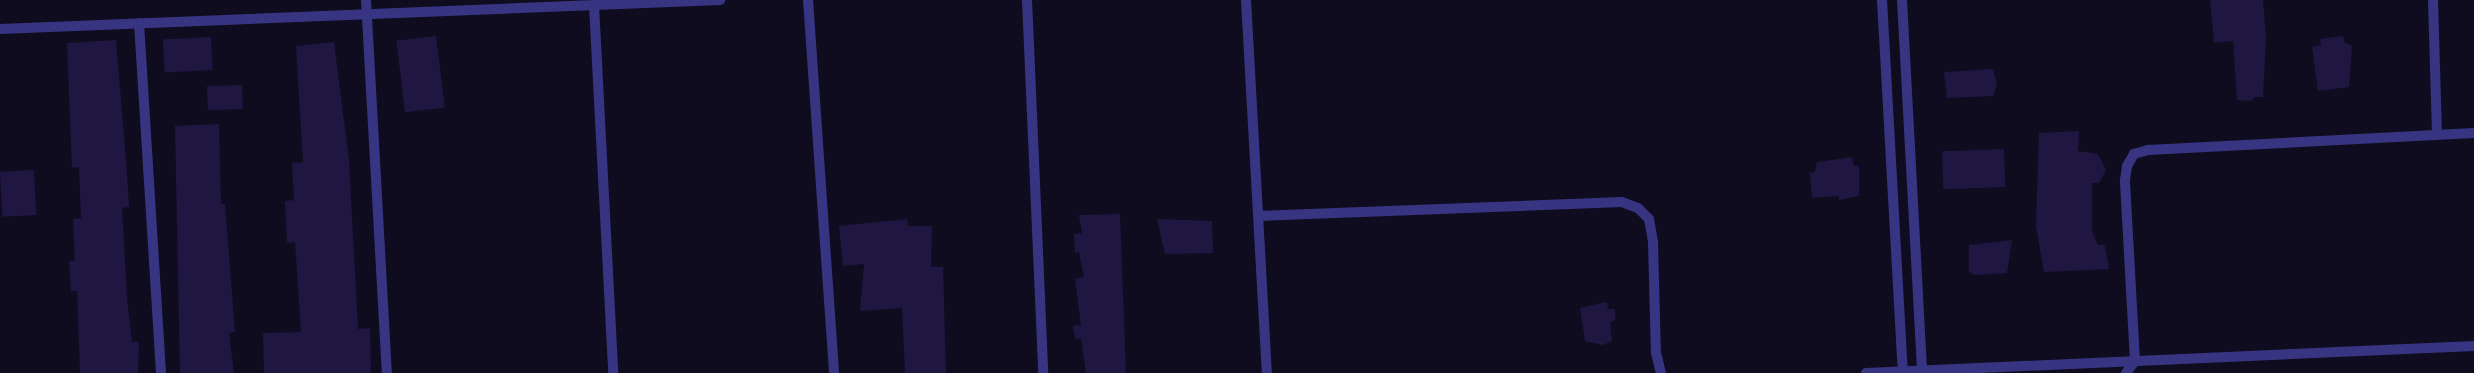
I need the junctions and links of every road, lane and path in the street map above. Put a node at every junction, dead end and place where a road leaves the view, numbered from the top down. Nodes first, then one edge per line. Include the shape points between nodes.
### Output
1 (366, 0) edge
2 (720, 0) edge
3 (808, 0) edge
4 (1027, 0) edge
5 (1246, 0) edge
6 (1882, 0) edge
7 (1902, 0) edge
8 (2433, 0) edge
9 (594, 5) junction
10 (366, 14) junction
11 (139, 23) junction
12 (0, 29) edge
13 (2474, 133) edge
14 (2437, 134) junction
15 (1259, 216) junction
16 (2474, 346) edge
17 (2136, 361) junction
18 (1903, 372) edge
19 (1922, 372) edge
20 (161, 373) edge
21 (387, 373) edge
22 (614, 373) edge
23 (834, 373) edge
24 (1043, 373) edge
25 (1268, 373) edge
26 (1661, 373) edge
27 (1866, 373) edge
28 (2126, 373) edge

1 - 10 street
2 - 9 street
3 - 23 street
4 - 24 street
5 - 15 street
6 - 18 street
7 - 19 street
8 - 14 street
9 - 10 street
9 - 22 street
10 - 11 street
10 - 21 street
11 - 12 street
11 - 20 street
13 - 14 street
14 - 17 street via 2148,150 2134,154 2127,166 2126,180
15 - 25 street
15 - 26 street via 1628,204 1638,208 1650,224 1656,353
16 - 17 street
17 - 19 street
17 - 28 street
18 - 19 street
18 - 27 street

